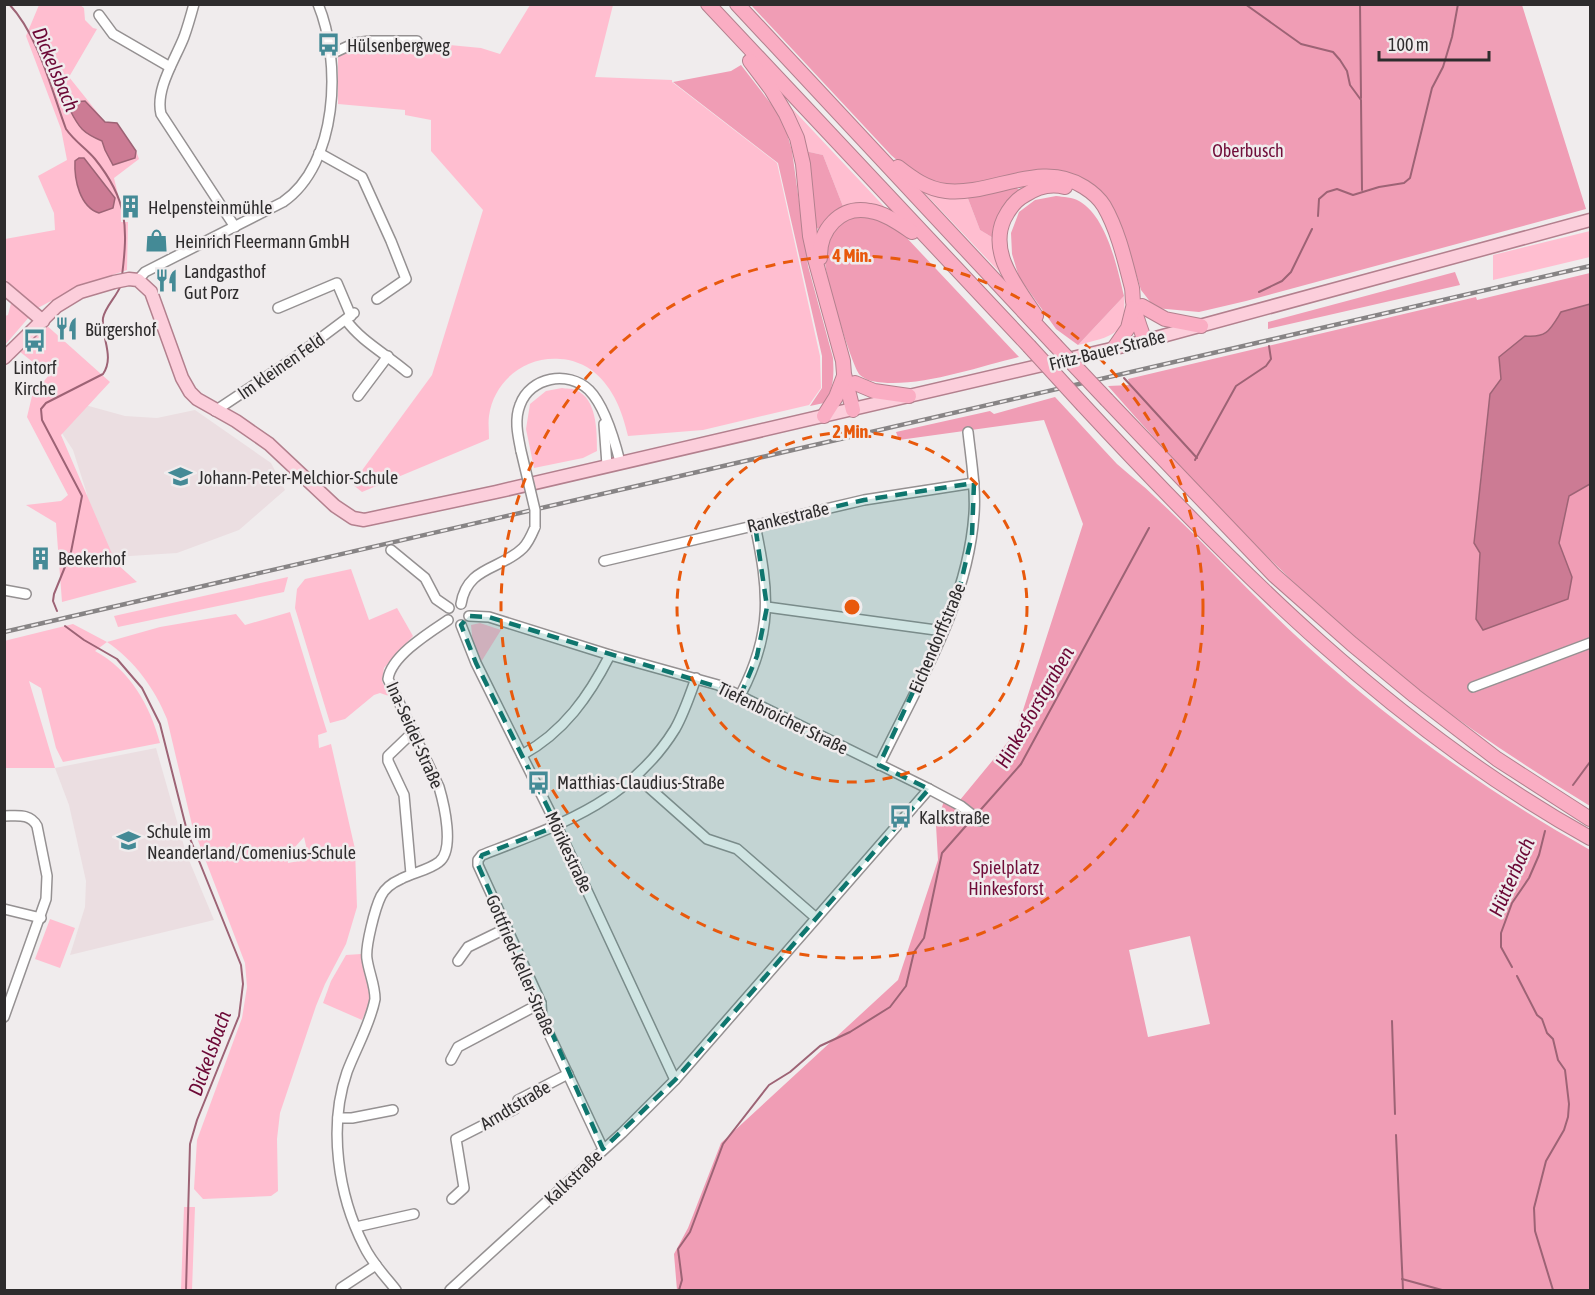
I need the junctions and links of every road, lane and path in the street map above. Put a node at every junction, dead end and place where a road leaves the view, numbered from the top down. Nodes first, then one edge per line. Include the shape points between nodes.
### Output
1 (194, 4) edge
2 (318, 4) edge
3 (707, 4) edge
4 (737, 4) edge
5 (99, 15) dead end
6 (417, 41) dead end
7 (331, 54) junction
8 (171, 67) junction
9 (867, 143) junction
10 (320, 153) junction
11 (1590, 220) edge
12 (1111, 222) junction
13 (235, 227) junction
14 (934, 247) junction
15 (820, 275) junction
16 (134, 280) junction
17 (4, 288) edge
18 (377, 299) dead end
19 (1138, 306) junction
20 (278, 308) dead end
21 (350, 316) junction
22 (43, 321) junction
23 (1201, 326) junction
24 (1148, 340) junction
25 (1055, 345) junction
26 (1114, 348) junction
27 (388, 356) junction
28 (4, 358) edge
29 (407, 372) dead end
30 (848, 373) junction
31 (358, 396) dead end
32 (909, 396) junction
33 (857, 409) junction
34 (215, 411) junction
35 (603, 415) junction
36 (824, 416) junction
37 (968, 432) dead end
38 (620, 462) junction
39 (607, 465) junction
40 (974, 483) junction
41 (755, 525) junction
42 (391, 550) dead end
43 (604, 561) dead end
44 (4, 590) edge
45 (26, 594) dead end
46 (461, 604) junction
47 (767, 607) junction
48 (448, 608) junction
49 (469, 616) junction
50 (448, 620) junction
51 (460, 625) junction
52 (943, 631) junction
53 (1590, 643) edge
54 (610, 655) junction
55 (696, 678) junction
56 (1473, 687) dead end
57 (741, 694) junction
58 (413, 732) junction
59 (522, 755) junction
60 (879, 765) junction
61 (636, 776) junction
62 (929, 789) junction
63 (4, 816) edge
64 (1590, 819) edge
65 (980, 821) dead end
66 (557, 826) junction
67 (1590, 838) edge
68 (411, 874) junction
69 (4, 909) edge
70 (815, 917) junction
71 (40, 918) junction
72 (507, 928) junction
73 (458, 961) dead end
74 (9, 993) edge
75 (541, 1003) junction
76 (4, 1017) edge
77 (451, 1060) dead end
78 (568, 1074) junction
79 (675, 1080) junction
80 (393, 1110) dead end
81 (338, 1118) junction
82 (603, 1149) junction
83 (452, 1199) dead end
84 (414, 1214) dead end
85 (356, 1227) junction
86 (376, 1266) junction
87 (341, 1288) dead end
88 (396, 1290) edge
89 (450, 1290) edge

1 - 8 street
2 - 7 street
3 - 14 highway
3 - 15 highway via 771,89 797,138 810,236
4 - 9 highway
5 - 8 street via 113,34
6 - 7 street via 355,43
7 - 10 street via 329,115
8 - 13 street via 160,99 161,114
9 - 12 highway via 910,176 944,191 973,190 1043,176 1062,177 1092,192
9 - 25 highway
10 - 13 street via 304,183 292,195
10 - 18 street via 362,177 391,241 405,279
11 - 23 main road, Fritz-Bauer-Straße
12 - 19 highway
12 - 25 highway via 1088,197 1067,187 1047,186 1019,198 1001,225 1000,251 1006,269
13 - 16 street
14 - 15 highway via 899,222 871,211 856,211 844,214 825,231
14 - 67 highway, bridge via 1208,536 1338,660 1482,770
15 - 30 highway
16 - 22 main road via 80,292 57,306
16 - 34 main road via 151,292 190,392
17 - 22 main road
19 - 23 highway via 1165,319
19 - 24 highway
19 - 26 highway
20 - 21 street via 338,283
21 - 27 street via 356,333
21 - 34 street, Im kleinen Feld
22 - 28 main road
23 - 24 main road, Fritz-Bauer-Straße
24 - 26 main road, Fritz-Bauer-Straße
25 - 64 highway, bridge via 1274,575 1415,696 1497,759
26 - 32 main road, Fritz-Bauer-Straße
27 - 29 street
27 - 31 street
30 - 32 highway via 874,391
30 - 33 highway
30 - 36 highway
32 - 33 main road, Fritz-Bauer-Straße
33 - 36 main road, Fritz-Bauer-Straße
34 - 39 main road via 269,444 335,506 364,520
35 - 38 street
35 - 39 street
35 - 46 street, bridge via 597,399 568,378 542,382 525,394 517,417 517,432 535,510 535,527 523,548 478,573 462,594
36 - 38 main road, Fritz-Bauer-Straße
37 - 40 street, Eichendorffstraße
38 - 39 main road
40 - 41 street, Rankestraße via 864,500
40 - 52 street, Eichendorffstraße via 967,558 958,595
41 - 43 street, Rankestraße
41 - 47 street
42 - 48 street via 425,578 436,599
44 - 45 street
46 - 48 street
46 - 49 street
47 - 52 street
47 - 57 street via 757,657
48 - 50 street
49 - 51 street
49 - 54 street, Tiefenbroicher Straße via 489,617
50 - 51 street
50 - 58 street, Ina-Seidel-Straße via 420,639 389,673 389,684
51 - 59 street, Mörikestraße
52 - 60 street, Eichendorffstraße
53 - 56 street
54 - 55 street, Tiefenbroicher Straße
54 - 59 street via 571,716 541,744
55 - 57 street, Tiefenbroicher Straße
55 - 61 street via 675,729
57 - 60 street, Tiefenbroicher Straße
58 - 68 street via 388,756 404,795
58 - 68 street, Ina-Seidel-Straße via 440,787 447,842 446,852 438,863
59 - 66 street, Mörikestraße
60 - 62 street, Tiefenbroicher Straße
61 - 66 street via 598,806
61 - 70 street via 707,839 737,849
62 - 65 street, Tiefenbroicher Straße
62 - 70 street, Kalkstraße
63 - 71 street via 29,817 37,825 47,876
66 - 72 street, Gottfried-Keller-Straße via 479,859 478,865
66 - 79 street, Mörikestraße
68 - 81 street, Ina-Seidel-Straße via 393,882 381,896 367,949 375,999 346,1074
69 - 71 street
70 - 79 street, Kalkstraße
71 - 74 street
72 - 73 street via 468,947
72 - 75 street, Gottfried-Keller-Straße
74 - 76 street
75 - 77 street via 459,1047
75 - 78 street, Gottfried-Keller-Straße via 542,1019
78 - 82 street, Gottfried-Keller-Straße
78 - 83 street, Arndtstraße via 518,1100 515,1109 456,1139 464,1188
79 - 82 street, Kalkstraße
80 - 81 street
81 - 85 street, Ina-Seidel-Straße via 339,1164
82 - 89 street, Kalkstraße
84 - 85 street
85 - 86 street, Ina-Seidel-Straße
86 - 87 street
86 - 88 street, Ina-Seidel-Straße

